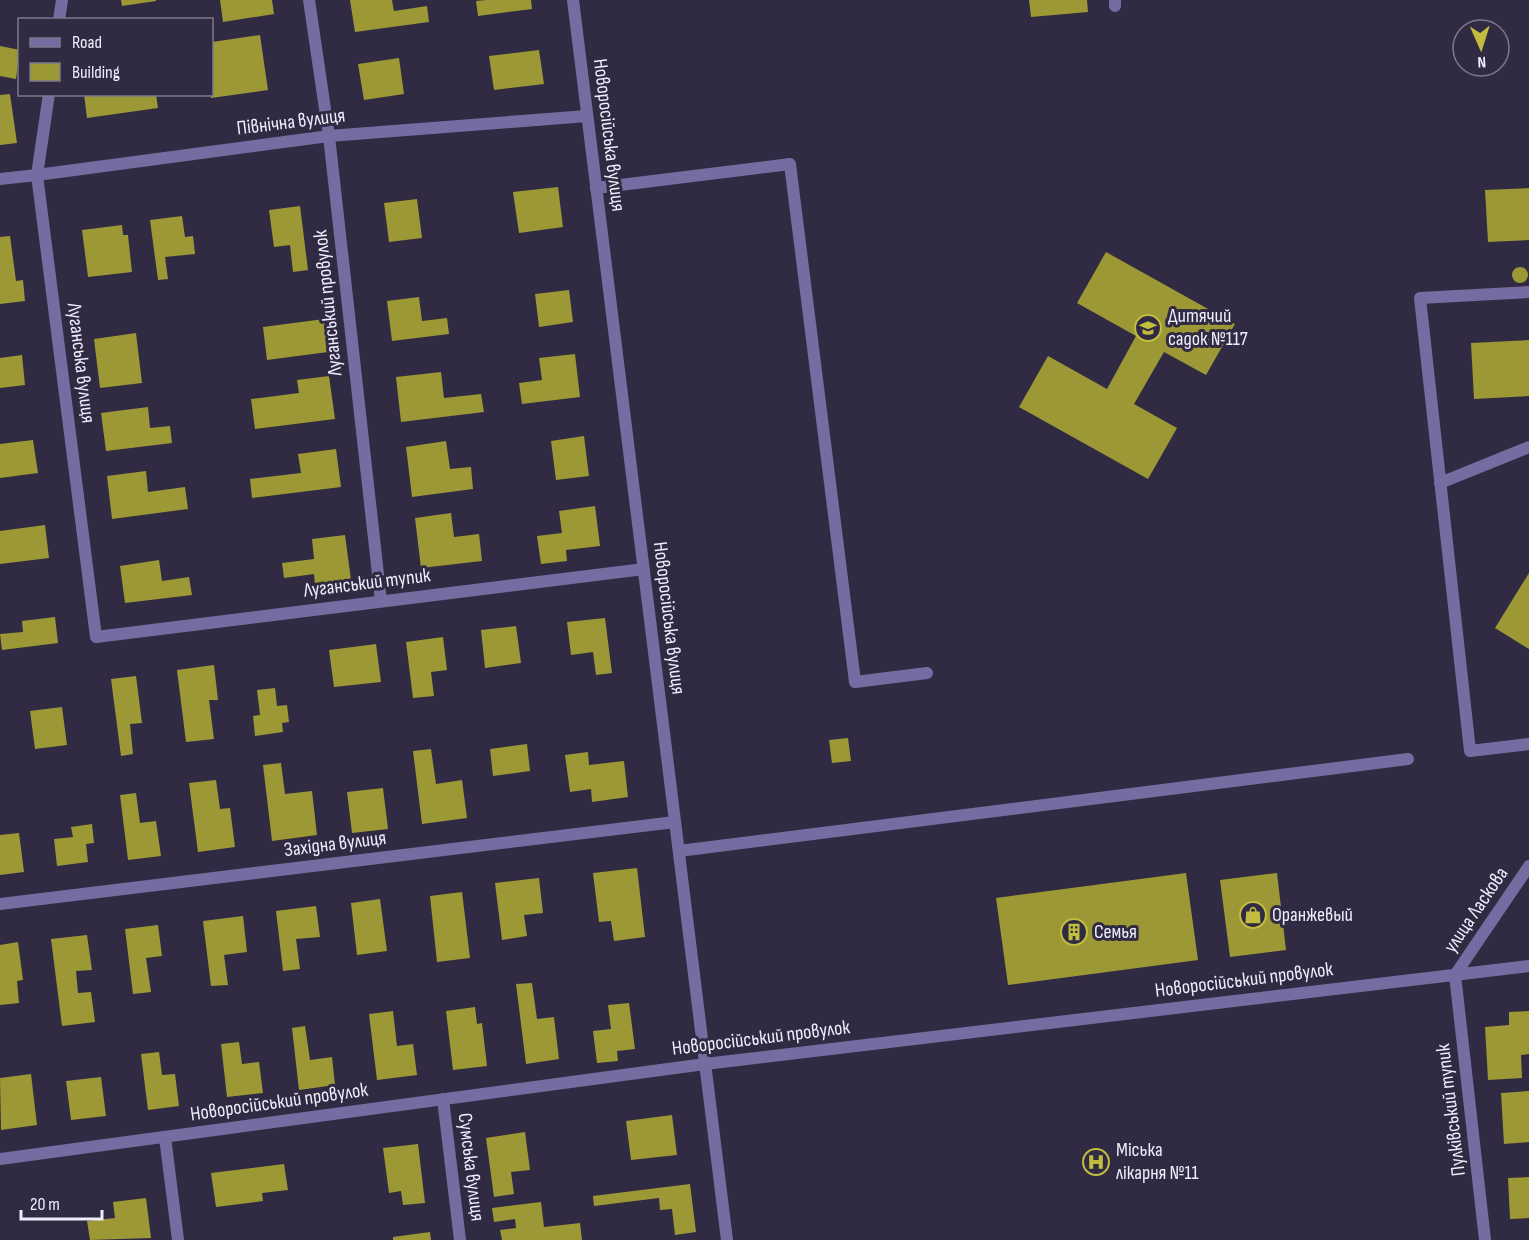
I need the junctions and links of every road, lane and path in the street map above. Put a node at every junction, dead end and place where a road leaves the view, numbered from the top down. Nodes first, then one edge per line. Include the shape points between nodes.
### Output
1 (62, 0) edge
2 (309, 0) edge
3 (573, 0) edge
4 (59, 18) edge
5 (49, 96) edge
6 (587, 116) junction
7 (329, 136) junction
8 (37, 175) junction
9 (0, 179) edge
10 (596, 188) junction
11 (1529, 292) edge
12 (1529, 447) edge
13 (1440, 483) junction
14 (644, 569) junction
15 (381, 601) junction
16 (96, 637) joint
17 (927, 673) dead end
18 (1529, 744) edge
19 (1408, 759) dead end
20 (675, 822) junction
21 (679, 851) junction
22 (1529, 866) edge
23 (0, 904) edge
24 (1529, 966) edge
25 (1455, 975) junction
26 (705, 1064) junction
27 (442, 1099) junction
28 (165, 1137) junction
29 (0, 1159) edge
30 (178, 1240) edge
31 (460, 1240) edge
32 (727, 1240) edge
33 (1485, 1240) edge

1 - 4 street
2 - 7 street, Луганський провулок
3 - 6 street, Новоросійська вулиця
5 - 8 street, Луганська вулиця
6 - 7 street, Північна вулиця
6 - 10 street, Новоросійська вулиця
7 - 8 street, Північна вулиця
7 - 15 street, Луганський провулок
8 - 9 street, Північна вулиця
8 - 16 street, Луганська вулиця
10 - 14 street, Новоросійська вулиця
10 - 17 street via 790,164 855,682
11 - 13 street via 1419,298
12 - 13 street
13 - 18 street via 1470,751
14 - 15 street, Луганський тупик
14 - 20 street, Новоросійська вулиця
15 - 16 street, Луганський тупик
19 - 21 street
20 - 21 street, Новоросійська вулиця
20 - 23 street, Західна вулиця
21 - 26 street, Новоросійська вулиця
22 - 25 street, улица Ласкова
24 - 25 street, Новоросійський провулок
25 - 26 street, Новоросійський провулок
25 - 33 street, Пулківський тупик
26 - 27 street, Новоросійський провулок
26 - 32 street, Новоросійська вулиця
27 - 28 street, Новоросійський провулок
27 - 31 street, Сумська вулиця
28 - 29 street, Новоросійський провулок
28 - 30 street

